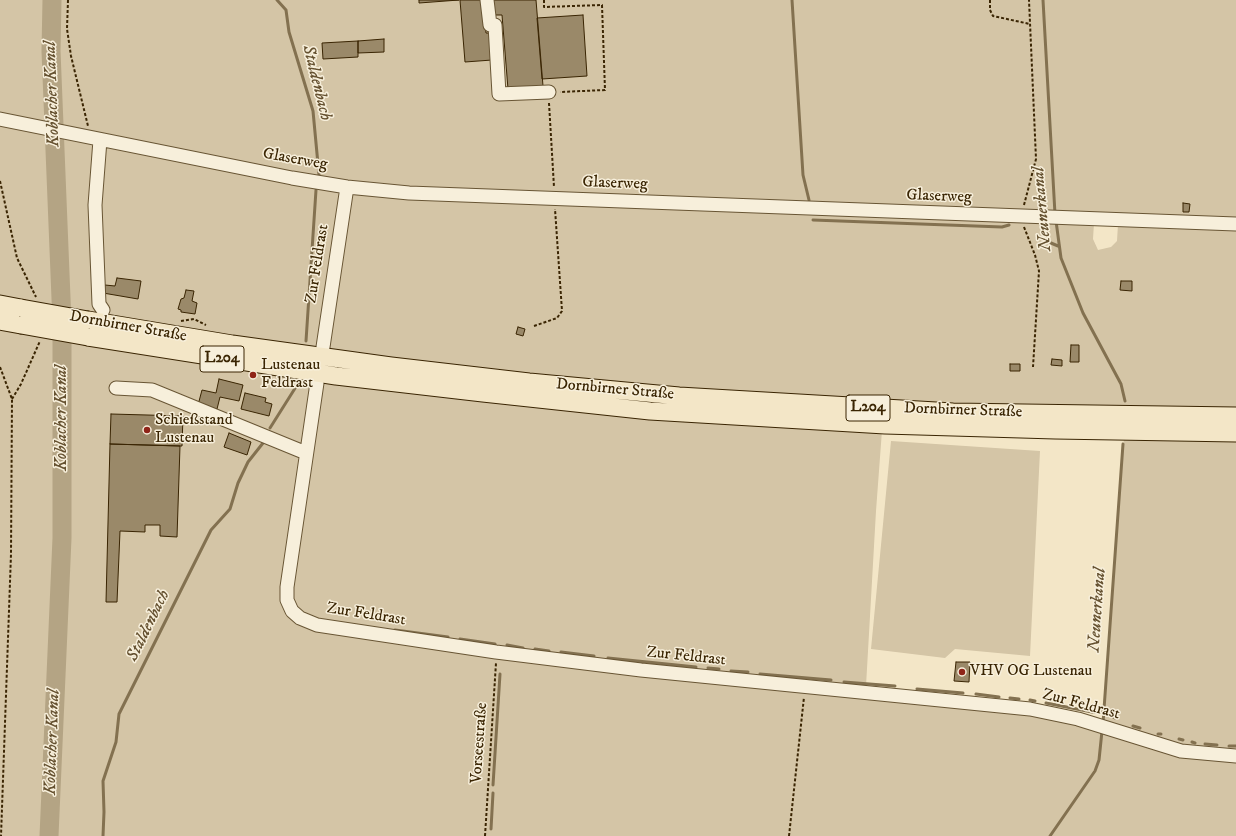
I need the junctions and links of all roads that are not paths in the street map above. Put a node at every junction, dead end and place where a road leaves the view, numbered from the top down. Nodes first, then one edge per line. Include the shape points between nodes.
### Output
1 (488, 0) edge
2 (549, 92) road end
3 (0, 120) edge
4 (90, 138) junction
5 (347, 187) junction
6 (1236, 224) edge
7 (0, 304) edge
8 (103, 310) dead end
9 (0, 321) edge
10 (323, 347) dead end
11 (317, 383) dead end
12 (116, 388) dead end
13 (1236, 416) edge
14 (1236, 433) edge
15 (306, 453) junction
16 (1236, 756) edge

1 - 2 street via 490,25 495,24 499,94
3 - 4 street, Glaserweg
4 - 5 street, Glaserweg
4 - 8 street via 99,304
5 - 6 street, Glaserweg via 409,193
5 - 10 street, Zur Feldrast
7 - 13 main road, Dornbirner Straße / L204, bridge via 232,344 383,365 672,395 953,412
9 - 14 main road, Dornbirner Straße / L204, bridge via 336,376 483,394 650,410 931,427
11 - 15 street, Zur Feldrast
12 - 15 street via 152,390
15 - 16 street, Zur Feldrast via 287,600 292,611 300,618 317,625 496,652 641,670 1030,709 1096,725 1181,751

